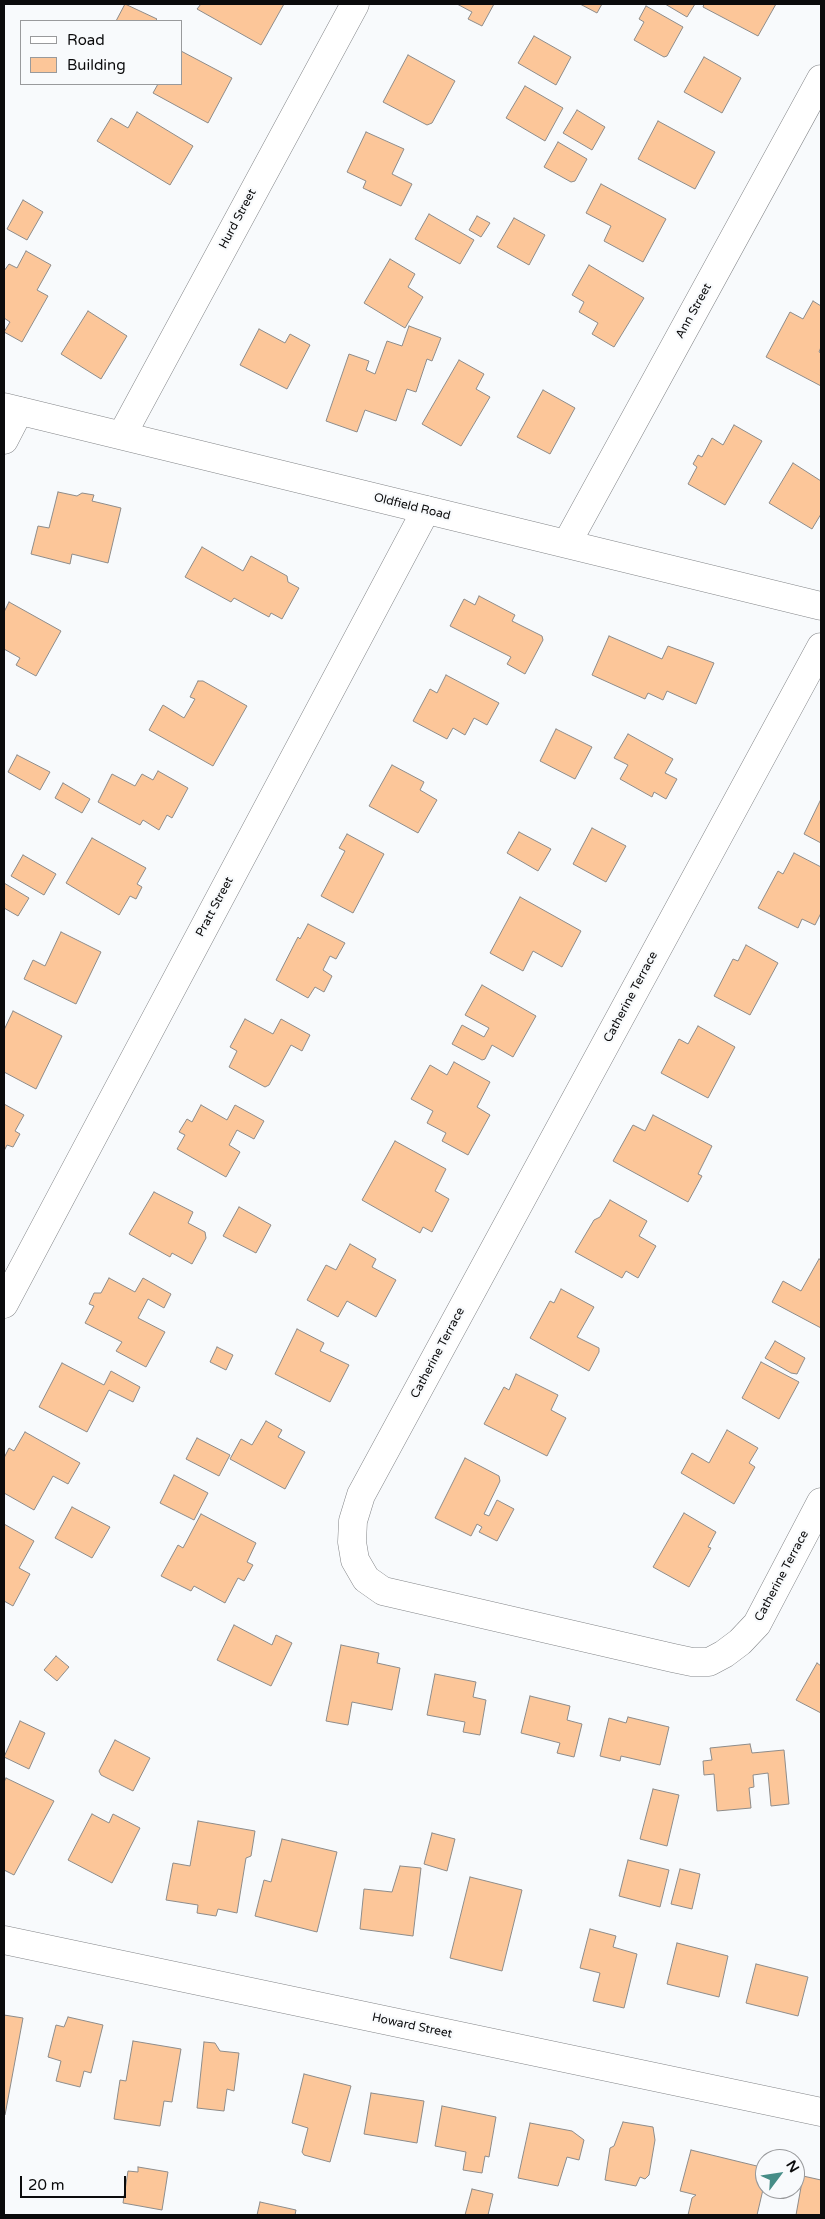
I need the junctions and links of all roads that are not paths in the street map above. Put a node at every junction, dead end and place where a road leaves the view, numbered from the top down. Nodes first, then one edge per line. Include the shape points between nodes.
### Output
1 (355, 4) edge
2 (821, 79) edge
3 (12, 409) edge
4 (122, 435) junction
5 (4, 440) edge
6 (426, 510) junction
7 (567, 543) junction
8 (821, 606) edge
9 (821, 647) edge
10 (4, 1304) edge
11 (821, 1502) edge
12 (4, 1940) edge
13 (821, 2112) edge

1 - 4 street, Hurd Street
2 - 7 street, Ann Street
3 - 4 street, Oldfield Road
3 - 5 street
4 - 6 street, Oldfield Road
6 - 7 street, Oldfield Road
6 - 10 street, Pratt Street
7 - 8 street, Oldfield Road
9 - 11 street, Catherine Terrace via 361,1494 353,1521 352,1542 356,1560 366,1579 383,1591 692,1662 709,1662 740,1642 757,1624
12 - 13 street, Howard Street

